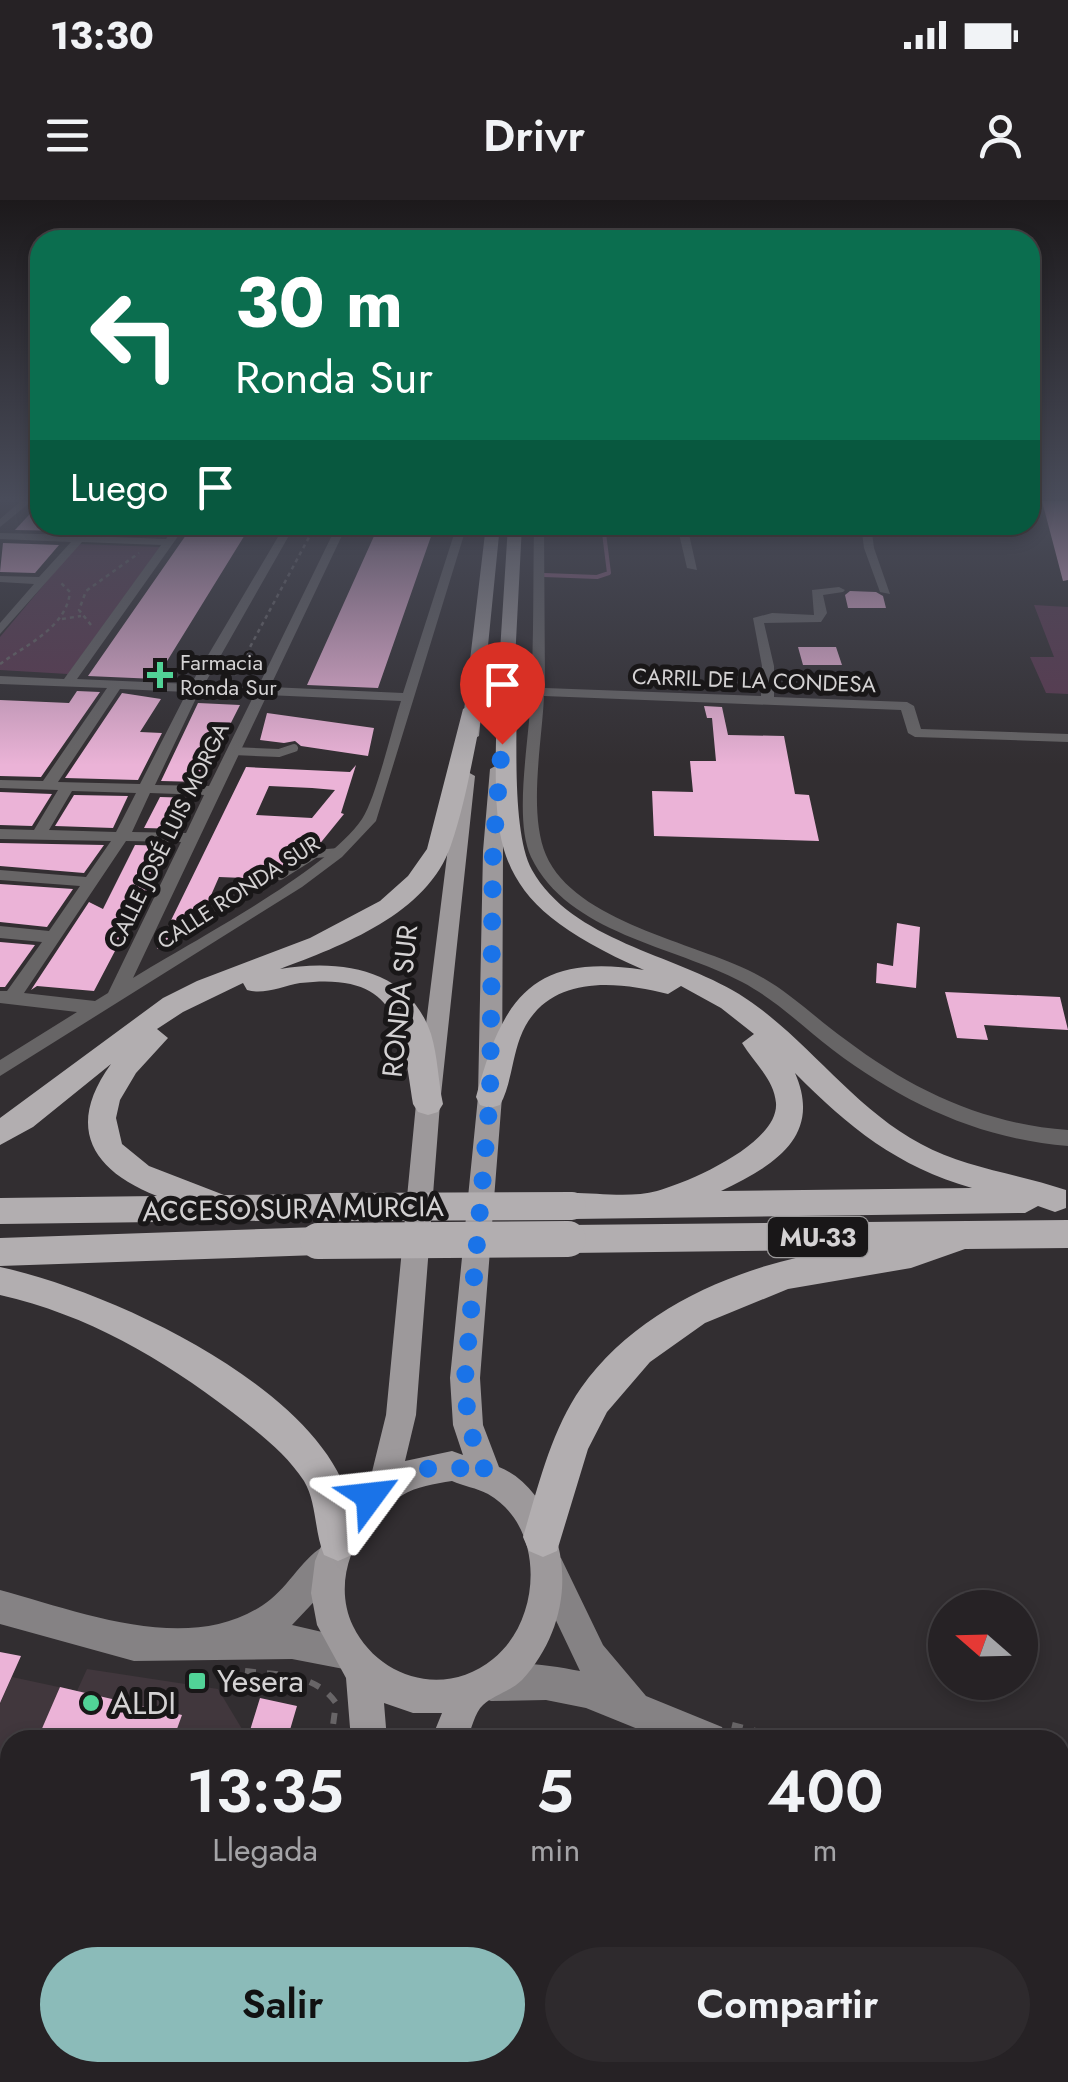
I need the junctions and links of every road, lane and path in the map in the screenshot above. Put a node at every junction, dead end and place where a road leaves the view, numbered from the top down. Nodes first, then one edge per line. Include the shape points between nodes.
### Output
1 (36, 589) edge
2 (65, 589) edge
3 (89, 589) edge
4 (135, 589) edge
5 (253, 589) edge
6 (282, 589) edge
7 (310, 589) edge
8 (442, 589) edge
9 (486, 589) edge
10 (512, 589) edge
11 (539, 589) edge
12 (885, 589) edge
13 (839, 590) dead end
14 (86, 591) junction
15 (70, 592) junction
16 (886, 592) dead end
17 (81, 604) junction
18 (69, 605) junction
19 (81, 616) junction
20 (62, 618) junction
21 (1, 628) edge
22 (102, 635) junction
23 (0, 664) edge
24 (217, 671) dead end
25 (236, 673) junction
26 (271, 673) junction
27 (507, 673) junction
28 (0, 680) edge
29 (68, 683) junction
30 (116, 685) junction
31 (195, 688) junction
32 (262, 692) junction
33 (538, 692) junction
34 (408, 697) junction
35 (767, 700) junction
36 (473, 708) junction
37 (1068, 738) edge
38 (294, 748) dead end
39 (233, 751) junction
40 (0, 784) edge
41 (48, 785) junction
42 (68, 786) junction
43 (146, 787) junction
44 (214, 790) junction
45 (0, 834) edge
46 (38, 834) junction
47 (122, 836) junction
48 (191, 838) junction
49 (340, 852) junction
50 (0, 875) edge
51 (280, 876) dead end
52 (91, 882) junction
53 (0, 932) edge
54 (53, 937) junction
55 (6, 998) edge
56 (107, 1003) junction
57 (0, 1068) edge
58 (490, 1097) junction
59 (428, 1104) junction
60 (0, 1134) edge
61 (1068, 1138) edge
62 (1062, 1200) edge
63 (655, 1206) junction
64 (223, 1208) junction
65 (0, 1211) edge
66 (1068, 1234) edge
67 (962, 1236) junction
68 (0, 1252) edge
69 (0, 1281) edge
70 (486, 1474) junction
71 (384, 1485) junction
72 (336, 1548) junction
73 (546, 1553) junction
74 (0, 1607) edge
75 (223, 1642) junction
76 (356, 1661) junction
77 (477, 1688) junction
78 (642, 1714) junction
79 (367, 1730) edge
80 (454, 1730) edge
81 (683, 1730) edge

1 - 21 street
2 - 15 path
3 - 14 path
4 - 22 street
5 - 31 street
6 - 25 path
7 - 26 street, CALLE JOSÉ LUIS MORGA
8 - 34 street, CALLE RONDA SUR
9 - 36 main road, RONDA SUR
10 - 27 main road
11 - 33 street
12 - 16 street
13 - 35 street via 816,592 816,619 757,620 768,666
14 - 15 path
14 - 17 path
15 - 18 path
17 - 18 path
17 - 19 path
18 - 20 path
19 - 20 path
19 - 22 path
20 - 23 path
22 - 29 street
24 - 25 path
25 - 26 path
26 - 32 street, CALLE JOSÉ LUIS MORGA
27 - 58 main road via 493,851
27 - 62 highway via 509,838 518,866 548,904 604,940 730,1002 884,1138 939,1165
28 - 29 street
29 - 30 street
30 - 31 street
30 - 41 street
31 - 32 street
31 - 43 street
32 - 34 street
32 - 39 street, CALLE JOSÉ LUIS MORGA
33 - 35 street, CARRIL DE LA CONDESA
33 - 61 street via 532,841 548,872 580,903 748,976 917,1096 1015,1131
34 - 49 street, CALLE RONDA SUR via 371,818
35 - 37 street, CARRIL DE LA CONDESA via 907,706 916,733
36 - 59 main road, RONDA SUR
36 - 60 highway via 440,850 406,893 355,928 174,1004
38 - 39 lane
39 - 44 street, CALLE JOSÉ LUIS MORGA
40 - 41 street
41 - 42 street
42 - 43 street
42 - 46 street
43 - 44 street
43 - 47 street
44 - 48 street, CALLE JOSÉ LUIS MORGA
45 - 46 street
46 - 47 street
47 - 48 street
47 - 52 street
48 - 56 street, CALLE JOSÉ LUIS MORGA
49 - 51 lane via 315,854
49 - 56 street, CALLE RONDA SUR
50 - 52 street
52 - 54 street
53 - 54 street
54 - 55 street
55 - 56 street
56 - 57 street, CALLE RONDA SUR
58 - 63 highway via 511,1027 532,999 560,982 594,973 635,976 678,989 716,1011 776,1065 788,1094 784,1131 750,1165
58 - 70 main road via 465,1378 468,1425
59 - 64 highway via 414,1024 381,986 342,974 298,974 207,1004 130,1059 108,1088 100,1117 108,1147 128,1168
59 - 71 main road, RONDA SUR via 401,1415
62 - 63 highway, ACCESO SUR A MURCIA / MU-33
63 - 64 highway, ACCESO SUR A MURCIA / MU-33, bridge
64 - 65 highway, ACCESO SUR A MURCIA / MU-33
66 - 67 highway, ACCESO SUR A MURCIA / MU-33
67 - 68 highway, ACCESO SUR A MURCIA / MU-33, bridge via 318,1241
67 - 73 highway via 913,1254 774,1279 661,1333 592,1402 560,1481
69 - 72 highway via 136,1328 178,1350 282,1428 318,1469 331,1502
70 - 71 main road, RONDA SUR via 434,1466
70 - 73 main road, RONDA SUR via 515,1493 536,1520
71 - 72 main road, RONDA SUR via 357,1510
72 - 75 street via 283,1611
72 - 76 main road via 330,1606
73 - 77 main road via 545,1608 529,1643 502,1673
73 - 78 street via 591,1657
74 - 75 street via 134,1644
75 - 76 street via 310,1644
76 - 77 main road via 377,1681 412,1696
76 - 79 main road
77 - 78 street via 521,1681 565,1685
77 - 80 main road
78 - 81 street

